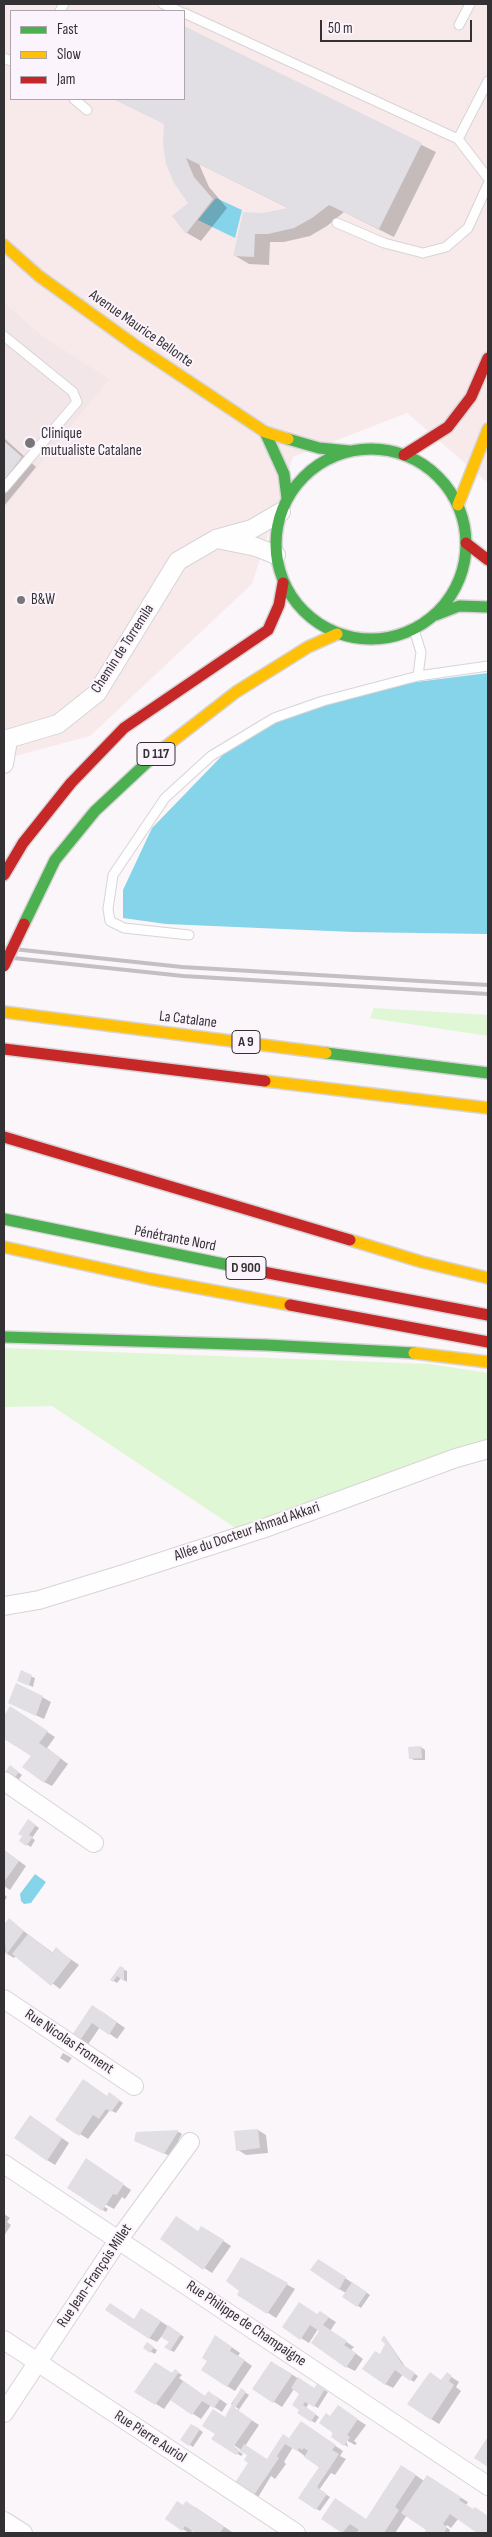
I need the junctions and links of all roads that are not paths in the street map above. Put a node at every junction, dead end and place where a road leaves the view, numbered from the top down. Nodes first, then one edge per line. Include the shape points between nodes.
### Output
1 (162, 4) edge
2 (470, 4) edge
3 (177, 10) edge
4 (185, 14) edge
5 (459, 25) dead end
6 (488, 80) edge
7 (75, 100) edge
8 (87, 110) dead end
9 (458, 139) junction
10 (488, 178) edge
11 (488, 184) edge
12 (337, 223) dead end
13 (4, 245) edge
14 (4, 336) edge
15 (488, 358) edge
16 (488, 430) edge
17 (265, 432) junction
18 (349, 451) junction
19 (404, 455) junction
20 (4, 488) edge
21 (284, 505) junction
22 (458, 505) junction
23 (216, 539) junction
24 (466, 544) junction
25 (276, 555) junction
26 (488, 560) edge
27 (283, 583) junction
28 (488, 607) edge
29 (436, 615) junction
30 (414, 630) junction
31 (337, 634) junction
32 (488, 666) edge
33 (418, 676) junction
34 (6, 740) edge
35 (4, 764) edge
36 (4, 875) edge
37 (189, 936) dead end
38 (4, 966) edge
39 (4, 1012) edge
40 (4, 1049) edge
41 (488, 1074) edge
42 (488, 1108) edge
43 (4, 1137) edge
44 (4, 1219) edge
45 (4, 1247) edge
46 (488, 1278) edge
47 (488, 1315) edge
48 (4, 1337) edge
49 (488, 1342) edge
50 (488, 1362) edge
51 (488, 1450) edge
52 (4, 1606) edge
53 (4, 1781) edge
54 (94, 1843) dead end
55 (4, 1999) edge
56 (134, 2086) dead end
57 (190, 2142) dead end
58 (4, 2164) edge
59 (119, 2239) junction
60 (4, 2340) edge
61 (37, 2362) junction
62 (4, 2413) edge
63 (488, 2486) edge
64 (4, 2520) edge
65 (23, 2533) edge
66 (296, 2533) edge

1 - 3 lane
2 - 5 lane
4 - 9 lane
6 - 9 lane
7 - 8 lane
9 - 10 lane
11 - 12 lane via 468,228 446,247 423,253
13 - 17 main road, Avenue Maurice Bellonte via 39,276 136,346
14 - 20 lane via 73,392 77,402
15 - 19 main road via 471,397 448,427
16 - 22 main road
17 - 18 main road, Avenue Maurice Bellonte via 319,448
17 - 21 main road via 284,474
18 - 19 main road via 377,449
18 - 21 main road via 324,461 302,477
19 - 22 main road via 433,472
21 - 23 street, Chemin de Torremila via 252,529
21 - 25 main road via 276,533
22 - 24 main road
23 - 25 street via 256,547
23 - 34 street, Chemin de Torremila via 178,561 97,693 58,724
24 - 26 main road
24 - 29 main road via 463,570 453,594
25 - 27 main road
27 - 31 main road via 296,604
27 - 36 main road, D 117 via 279,605 268,630 124,728 71,783 23,843
28 - 29 main road via 459,606
29 - 30 main road
30 - 31 main road via 389,638 363,640
30 - 33 lane via 421,652
31 - 38 main road, D 117, bridge via 308,647 236,692 155,755 94,811 55,860
32 - 33 lane
33 - 37 lane via 323,701 274,718 211,756 165,798 113,875 108,909 110,921 124,928
34 - 35 street, Chemin de Torremila
39 - 41 main road, La Catalane / A 9
40 - 42 main road
43 - 46 main road via 412,1259
44 - 47 main road, Pénétrante Nord / D 900
45 - 49 main road, D 900 via 150,1279
48 - 50 main road via 275,1345 430,1354
51 - 52 street, Allée du Docteur Ahmad Akkari via 456,1458 262,1529 120,1576 39,1600
53 - 54 street
55 - 56 street, Rue Nicolas Froment
57 - 59 street, Rue Jean-François Millet
58 - 59 street, Rue Philippe de Champaigne
59 - 61 street, Rue Jean-François Millet
59 - 63 street, Rue Philippe de Champaigne
60 - 61 street, Rue Pierre Auriol
61 - 62 street, Rue Jean-François Millet
61 - 66 street, Rue Pierre Auriol
64 - 65 street

